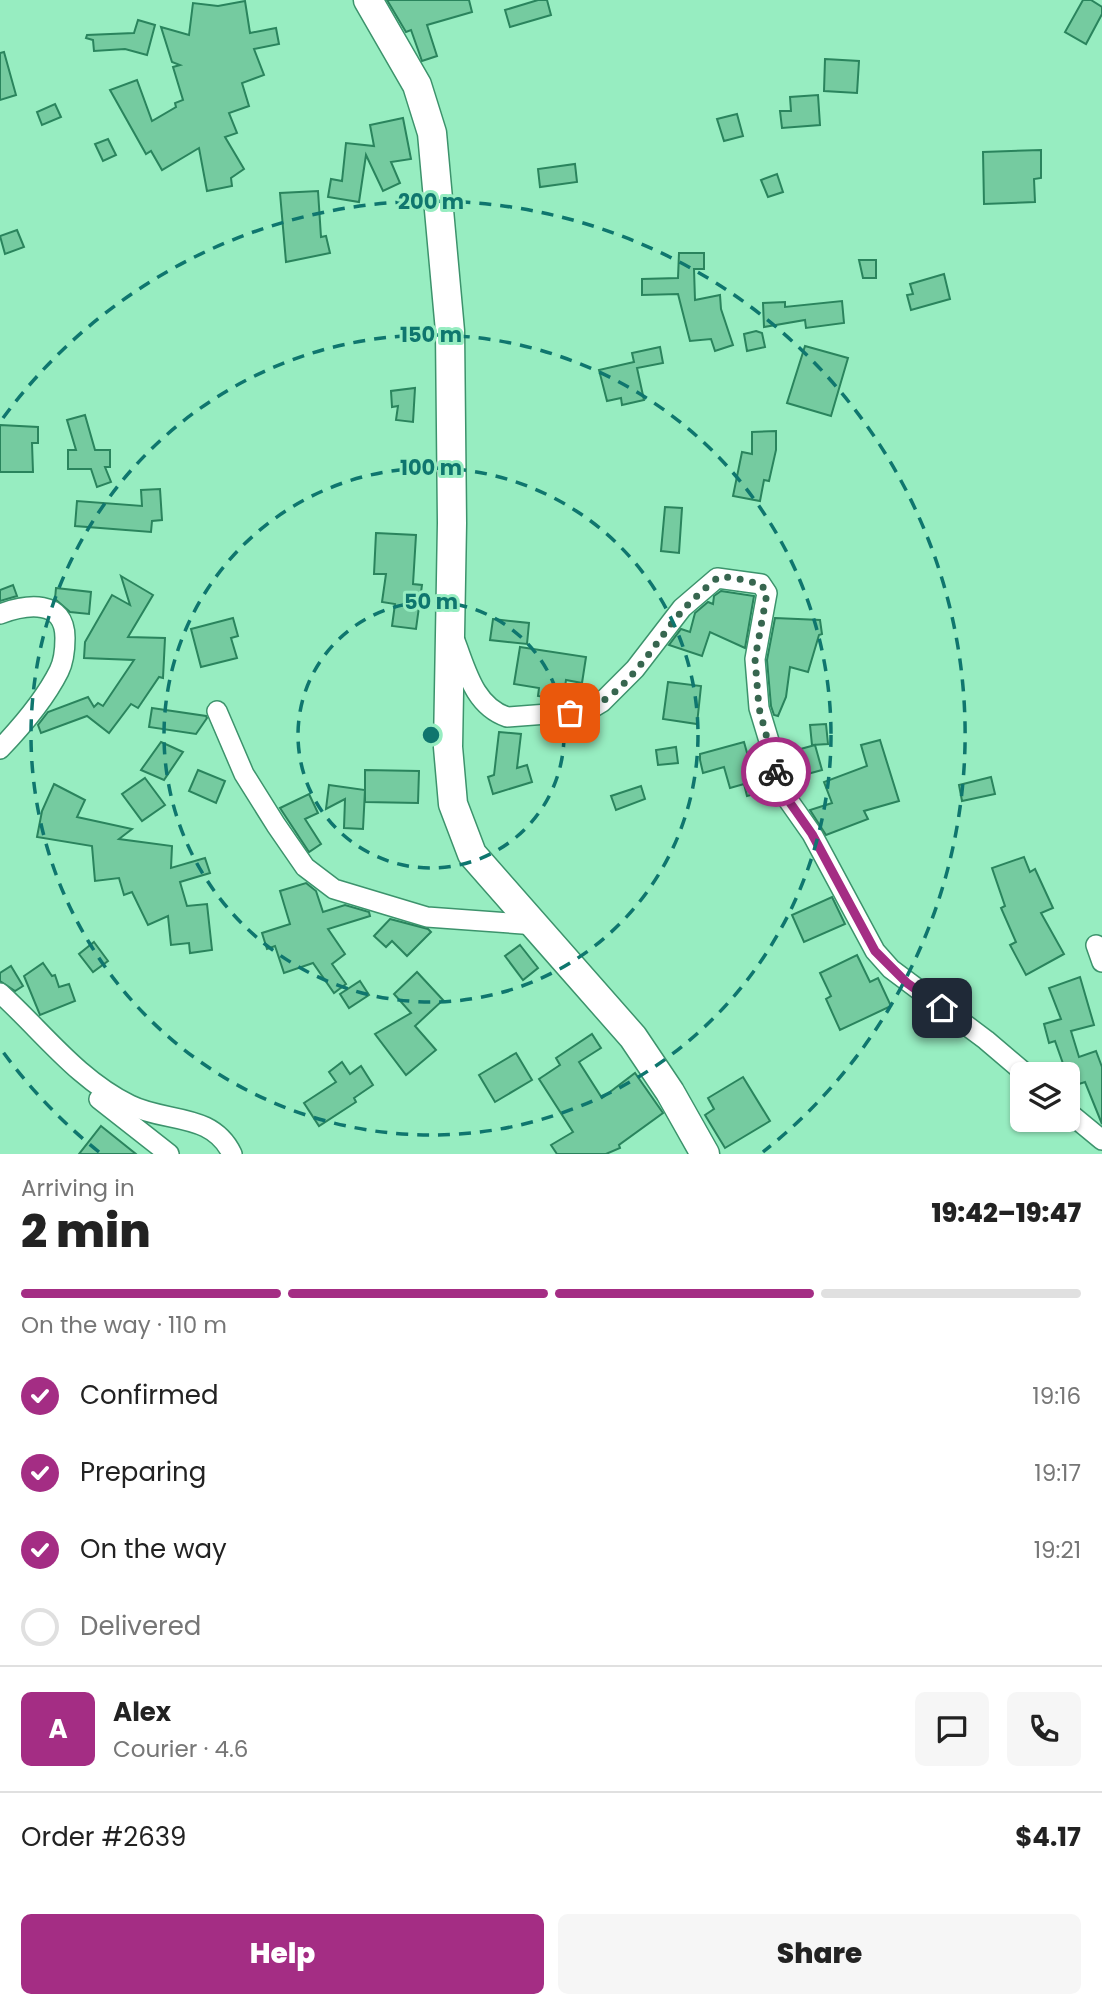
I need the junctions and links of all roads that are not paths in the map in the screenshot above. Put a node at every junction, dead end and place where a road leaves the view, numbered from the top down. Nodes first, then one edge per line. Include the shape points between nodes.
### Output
1 (368, 0) edge
2 (0, 614) edge
3 (450, 631) junction
4 (217, 711) dead end
5 (0, 749) edge
6 (536, 925) junction
7 (0, 993) edge
8 (1012, 1062) edge
9 (85, 1078) junction
10 (1080, 1122) edge
11 (1102, 1140) edge
12 (169, 1154) edge
13 (232, 1154) edge
14 (705, 1154) edge

1 - 3 street via 417,85 432,133 450,331
2 - 5 street via 23,606 49,609 60,615 65,625 60,669
3 - 6 street via 448,747 453,804 472,854
3 - 8 street via 476,693 494,713 507,717 579,712 602,702 620,686 682,608 717,578 765,588 755,659 759,708 786,797 883,960
4 - 6 street via 244,774 276,825 305,867 334,889 427,917
6 - 14 street via 633,1037
7 - 9 street
9 - 12 street via 101,1101
9 - 13 street via 131,1106 206,1125
10 - 11 street

